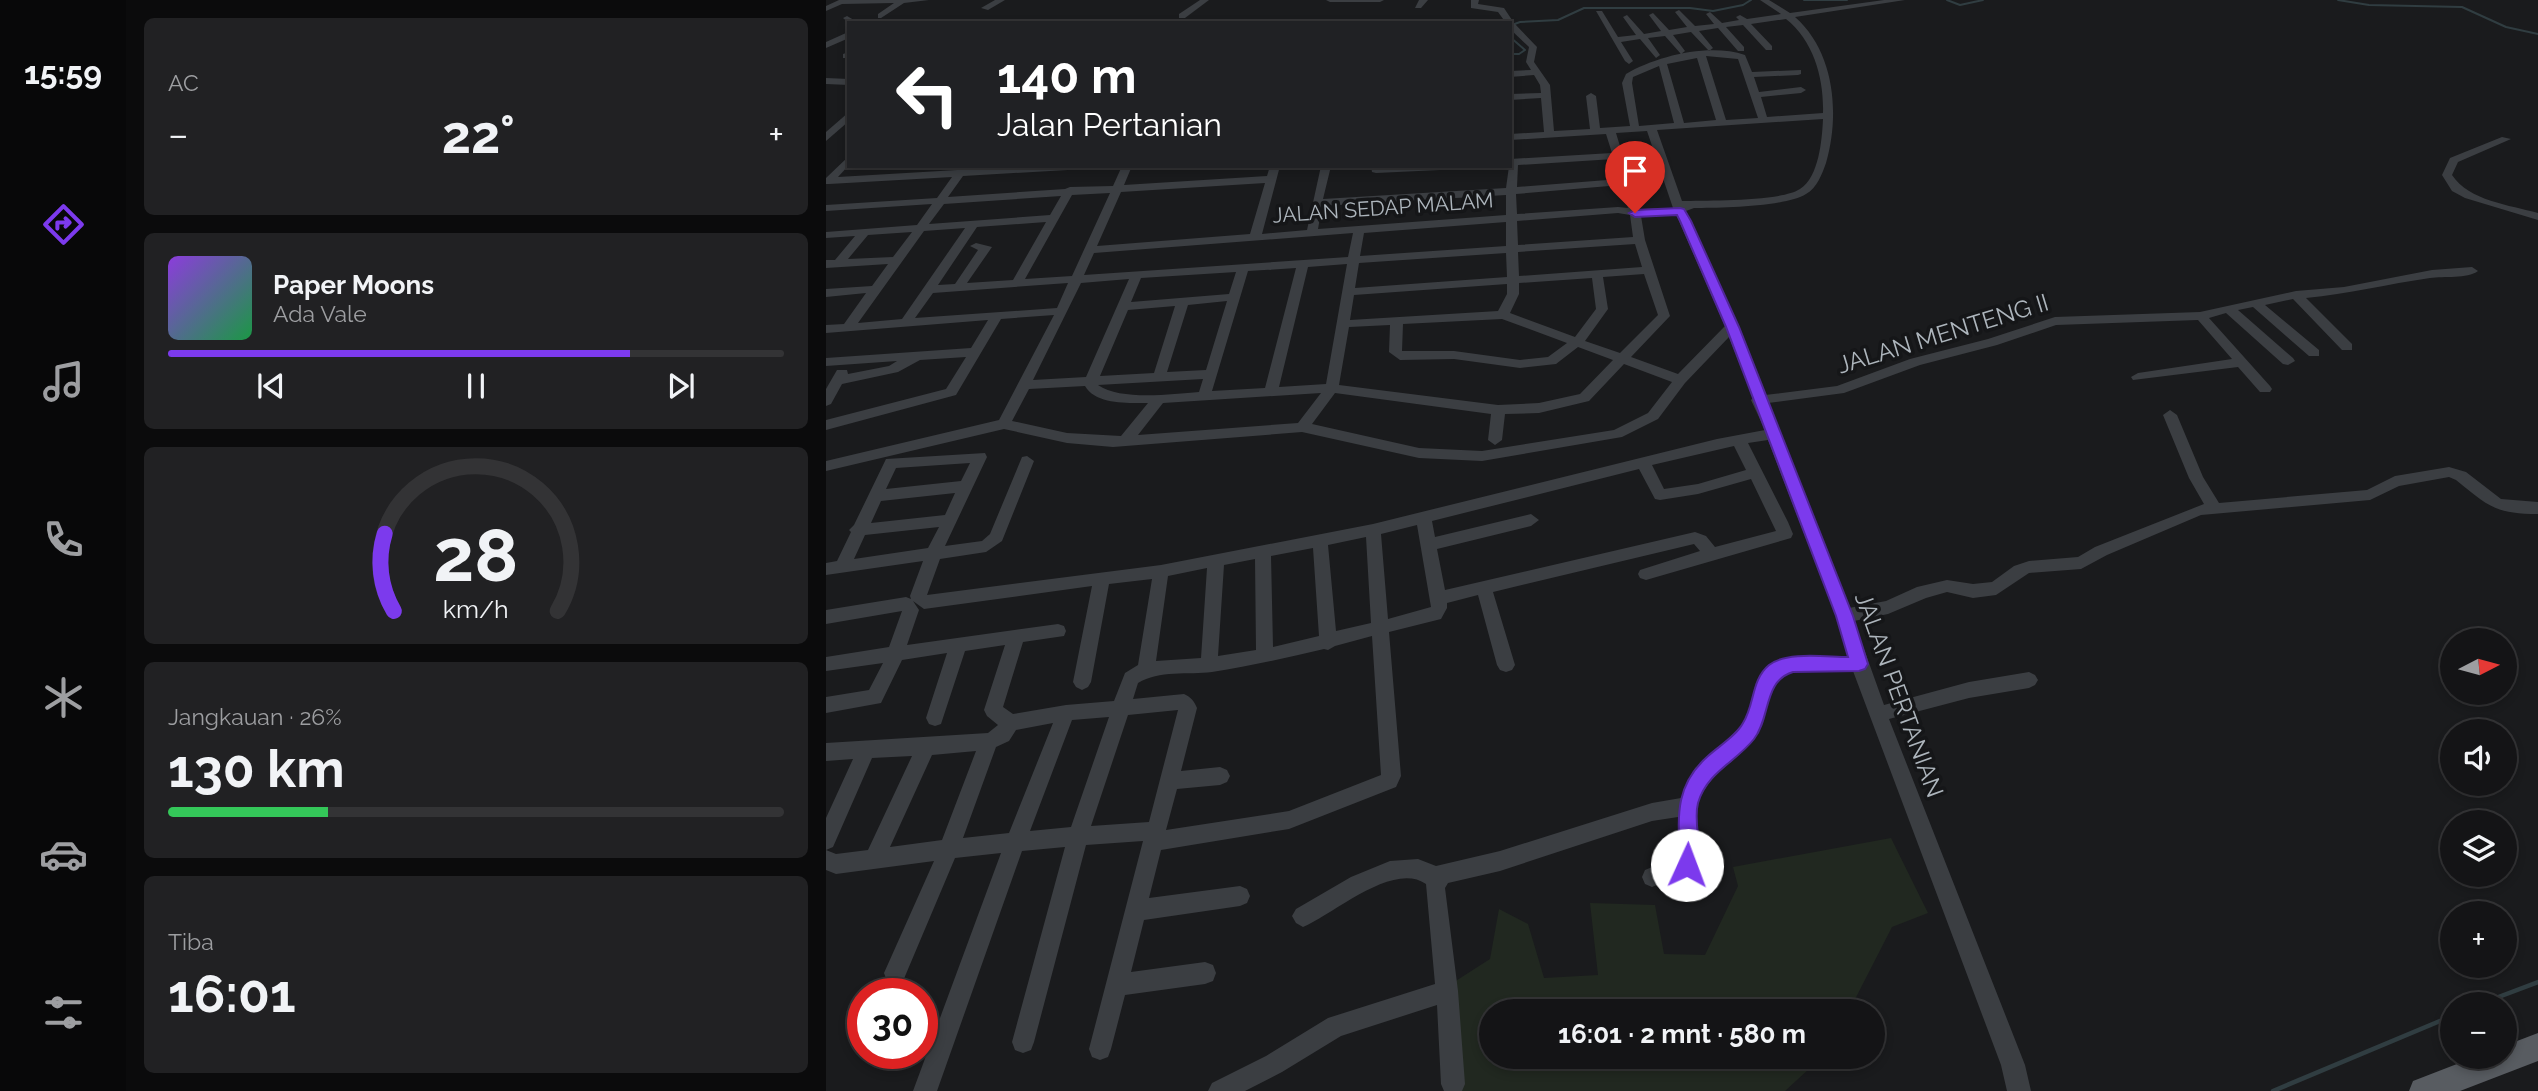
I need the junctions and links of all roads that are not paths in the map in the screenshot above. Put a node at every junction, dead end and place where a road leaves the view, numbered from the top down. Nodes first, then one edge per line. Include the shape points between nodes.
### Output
1 (925, 0) edge
2 (1001, 0) edge
3 (1205, 0) edge
4 (1330, 0) edge
5 (1380, 0) edge
6 (1475, 0) edge
7 (1764, 0) edge
8 (1901, 0) edge
9 (2365, 0) edge
10 (2379, 0) edge
11 (901, 2) junction
12 (841, 3) edge
13 (826, 7) edge
14 (985, 8) dead end
15 (1679, 12) dead end
16 (1737, 12) dead end
17 (1599, 13) dead end
18 (1710, 13) dead end
19 (1653, 15) dead end
20 (1785, 15) junction
21 (881, 16) dead end
22 (1182, 16) dead end
23 (1627, 17) dead end
24 (1508, 21) edge
25 (1744, 21) junction
26 (1720, 25) junction
27 (1512, 26) edge
28 (1693, 29) junction
29 (1666, 32) junction
30 (1640, 36) junction
31 (1616, 40) junction
32 (1769, 48) dead end
33 (1681, 51) dead end
34 (1739, 51) junction
35 (1705, 52) junction
36 (1659, 58) junction
37 (1629, 61) dead end
38 (1538, 72) junction
39 (1798, 72) dead end
40 (1512, 74) edge
41 (1749, 75) junction
42 (826, 81) edge
43 (847, 82) edge
44 (1801, 90) dead end
45 (1785, 92) junction
46 (1547, 95) junction
47 (1591, 96) dead end
48 (1755, 96) junction
49 (1512, 97) edge
50 (1828, 116) junction
51 (847, 117) edge
52 (1789, 119) junction
53 (1764, 121) junction
54 (1722, 124) junction
55 (1680, 126) junction
56 (1651, 128) junction
57 (1635, 129) junction
58 (1610, 130) junction
59 (1595, 131) junction
60 (1549, 134) junction
61 (1512, 136) edge
62 (826, 138) edge
63 (2506, 139) dead end
64 (1618, 156) junction
65 (847, 161) edge
66 (1512, 162) edge
67 (1008, 168) edge
68 (1126, 168) edge
69 (1275, 168) edge
70 (1326, 168) edge
71 (1376, 168) edge
72 (1512, 168) edge
73 (962, 170) edge
74 (1272, 179) junction
75 (827, 181) edge
76 (1625, 182) junction
77 (1070, 190) junction
78 (1116, 190) junction
79 (1511, 191) junction
80 (1368, 200) junction
81 (938, 201) junction
82 (1317, 203) junction
83 (1683, 206) junction
84 (826, 208) edge
85 (1633, 209) junction
86 (2538, 217) edge
87 (1053, 218) junction
88 (1511, 220) junction
89 (973, 224) junction
90 (921, 228) junction
91 (1359, 229) junction
92 (865, 232) junction
93 (1312, 233) junction
94 (826, 235) edge
95 (1255, 238) junction
96 (1639, 240) junction
97 (976, 246) dead end
98 (1512, 249) junction
99 (1089, 250) junction
100 (896, 260) junction
101 (1354, 260) junction
102 (833, 264) edge
103 (1303, 264) junction
104 (1243, 268) junction
105 (1650, 270) junction
106 (2472, 271) dead end
107 (1597, 274) junction
108 (1137, 275) junction
109 (1075, 279) junction
110 (1514, 280) junction
111 (1017, 283) junction
112 (958, 288) junction
113 (874, 289) junction
114 (931, 289) junction
115 (1348, 292) junction
116 (826, 293) edge
117 (2296, 295) junction
118 (1235, 297) junction
119 (1183, 302) junction
120 (2256, 303) junction
121 (1121, 307) junction
122 (2228, 308) junction
123 (1062, 312) junction
124 (1503, 315) junction
125 (997, 316) junction
126 (2201, 316) junction
127 (1397, 319) junction
128 (906, 323) junction
129 (1342, 324) junction
130 (848, 327) junction
131 (1732, 327) junction
132 (826, 328) edge
133 (1578, 341) junction
134 (2347, 346) dead end
135 (977, 352) junction
136 (2314, 353) dead end
137 (916, 355) junction
138 (849, 359) junction
139 (1622, 360) junction
140 (2288, 361) dead end
141 (826, 362) edge
142 (2241, 362) junction
143 (1211, 374) junction
144 (1159, 377) junction
145 (2138, 377) dead end
146 (1680, 380) junction
147 (837, 381) junction
148 (1091, 381) junction
149 (1023, 385) junction
150 (1332, 388) junction
151 (2265, 388) dead end
152 (1271, 390) junction
153 (1204, 396) junction
154 (1159, 399) junction
155 (1758, 400) junction
156 (826, 401) edge
157 (1498, 410) junction
158 (2170, 415) dead end
159 (1004, 424) junction
160 (826, 425) edge
161 (1302, 427) junction
162 (1772, 434) junction
163 (1495, 440) dead end
164 (1739, 440) junction
165 (1125, 441) junction
166 (1027, 461) dead end
167 (1643, 463) junction
168 (826, 466) edge
169 (1754, 473) junction
170 (966, 486) junction
171 (876, 496) junction
172 (2538, 508) edge
173 (2215, 509) junction
174 (1423, 519) junction
175 (949, 520) junction
176 (1531, 520) dead end
177 (857, 530) junction
178 (1373, 530) junction
179 (1320, 541) junction
180 (1429, 545) junction
181 (1264, 551) junction
182 (1712, 554) junction
183 (933, 555) junction
184 (1216, 560) junction
185 (834, 568) edge
186 (1161, 571) junction
187 (1646, 574) dead end
188 (1102, 579) junction
189 (1484, 587) junction
190 (1438, 598) junction
191 (915, 603) junction
192 (1844, 616) junction
193 (826, 617) edge
194 (1382, 628) junction
195 (1058, 631) dead end
196 (1016, 636) junction
197 (1328, 643) junction
198 (958, 646) junction
199 (895, 655) junction
200 (1265, 656) junction
201 (826, 664) edge
202 (1859, 664) junction
203 (1209, 665) junction
204 (1506, 665) dead end
205 (1146, 669) junction
206 (2029, 680) dead end
207 (1082, 682) dead end
208 (826, 705) edge
209 (1119, 708) junction
210 (1066, 713) junction
211 (1878, 714) junction
212 (935, 718) dead end
213 (1010, 723) junction
214 (989, 741) junction
215 (926, 747) junction
216 (867, 749) junction
217 (826, 752) edge
218 (1220, 776) dead end
219 (1169, 780) junction
220 (1688, 806) junction
221 (1078, 836) junction
222 (1154, 836) junction
223 (826, 839) edge
224 (1014, 844) junction
225 (949, 849) junction
226 (826, 860) edge
227 (874, 860) junction
228 (1652, 877) dead end
229 (1437, 879) junction
230 (1240, 897) dead end
231 (1135, 911) junction
232 (1303, 916) dead end
233 (895, 973) dead end
234 (1205, 973) dead end
235 (1116, 985) junction
236 (1447, 991) junction
237 (1023, 1042) dead end
238 (2538, 1047) edge
239 (1100, 1049) dead end
240 (1453, 1084) dead end
241 (1222, 1090) edge
242 (925, 1091) edge
243 (2019, 1091) edge
244 (2423, 1091) edge

1 - 11 street
2 - 14 street
3 - 22 street
4 - 5 street
6 - 24 street via 1474,6 1497,8
7 - 20 street
8 - 20 street
9 - 10 street
11 - 12 street
11 - 21 street
12 - 13 street
15 - 28 street
16 - 25 street
17 - 31 street
18 - 26 street
19 - 29 street
20 - 25 street
20 - 50 street via 1803,30 1822,69
23 - 30 street
25 - 26 street
25 - 32 street
26 - 28 street
26 - 34 street
27 - 38 street via 1531,44 1530,62
28 - 29 street
28 - 35 street
29 - 30 street
29 - 33 street
30 - 31 street
30 - 36 street
31 - 37 street
34 - 35 street
34 - 41 street
35 - 36 street
35 - 54 street
36 - 55 street
36 - 57 street via 1627,80
38 - 40 street
38 - 46 street
39 - 41 street
41 - 48 street
42 - 43 street
44 - 45 street
45 - 48 street
45 - 52 street
46 - 49 street
46 - 60 street
47 - 59 street
48 - 53 street
50 - 52 street
50 - 83 street, JALAN SEDAP MALAM via 1817,172 1807,190 1788,198
51 - 62 street
52 - 53 street
53 - 54 street
54 - 55 street
55 - 56 street
56 - 57 street
56 - 83 street, JALAN PERTANIAN
57 - 58 street
58 - 59 street
58 - 64 street
59 - 60 street
60 - 61 street
63 - 86 street via 2454,160 2447,175 2456,189 2469,196
64 - 66 street
64 - 76 street
65 - 75 street
67 - 73 street
68 - 78 street
69 - 74 street
70 - 82 street
71 - 80 street
72 - 79 street
73 - 75 street
73 - 81 street
74 - 78 street
74 - 95 street
76 - 79 street
76 - 85 street
77 - 78 street
77 - 81 street
77 - 87 street
78 - 99 street
79 - 80 street
79 - 88 street
80 - 82 street
81 - 84 street
81 - 90 street
82 - 93 street
83 - 85 street, JALAN SEDAP MALAM
83 - 131 street, JALAN PERTANIAN
85 - 88 street, JALAN SEDAP MALAM
85 - 96 street
87 - 89 street
87 - 111 street
88 - 91 street, JALAN SEDAP MALAM
88 - 98 street
89 - 90 street
89 - 114 street
90 - 92 street
90 - 100 street
91 - 93 street, JALAN SEDAP MALAM
91 - 101 street
92 - 94 street
92 - 102 street
93 - 95 street, JALAN SEDAP MALAM
95 - 99 street, JALAN SEDAP MALAM
96 - 98 street
96 - 105 street
97 - 112 street via 986,247
98 - 101 street
98 - 110 street
99 - 109 street
100 - 102 street
100 - 113 street
101 - 103 street
101 - 115 street
103 - 104 street
103 - 152 street
104 - 108 street
104 - 118 street
105 - 107 street
105 - 139 street via 1664,316
106 - 117 street, JALAN MENTENG II
107 - 110 street
107 - 133 street via 1602,309
108 - 109 street
108 - 121 street
109 - 111 street
109 - 123 street
110 - 115 street
110 - 124 street
111 - 112 street
112 - 114 street
113 - 116 street
113 - 130 street
114 - 128 street
115 - 129 street
117 - 120 street, JALAN MENTENG II
117 - 134 street
118 - 119 street
118 - 143 street
119 - 121 street
119 - 144 street
120 - 122 street, JALAN MENTENG II
120 - 136 street
121 - 148 street
122 - 126 street, JALAN MENTENG II
122 - 140 street
123 - 125 street
123 - 149 street
124 - 127 street
124 - 133 street
125 - 128 street
125 - 135 street
126 - 142 street
126 - 155 street, JALAN MENTENG II via 2055,321 1915,362 1839,390
127 - 129 street
127 - 133 street via 1395,352 1400,356 1454,355 1530,364 1550,361
128 - 130 street
129 - 150 street
130 - 132 street
131 - 146 street
131 - 155 street, JALAN PERTANIAN
133 - 139 street
135 - 137 street
135 - 160 street via 956,387 944,395
137 - 138 street
137 - 147 street via 893,369
138 - 141 street
138 - 147 street
139 - 146 street
139 - 157 street via 1584,398 1539,408
142 - 145 street
142 - 151 street
143 - 144 street
143 - 153 street
144 - 148 street
146 - 161 street via 1653,416 1617,434 1482,456 1419,453
147 - 156 street
148 - 149 street
148 - 154 street via 1097,392
149 - 159 street
150 - 152 street
150 - 157 street
150 - 161 street
152 - 153 street
153 - 154 street
154 - 165 street
155 - 162 street, JALAN PERTANIAN
157 - 163 street
158 - 173 street via 2196,478
159 - 165 street via 1067,438
159 - 168 street
161 - 165 street
162 - 164 street
162 - 192 street, JALAN PERTANIAN
164 - 167 street
164 - 169 street
166 - 183 street via 996,537 986,546
167 - 169 street via 1660,495
167 - 174 street
169 - 182 street via 1785,534
170 - 171 street
170 - 171 street via 980,457 891,463
170 - 175 street
171 - 177 street
172 - 173 street via 2496,504 2449,472 2395,481 2370,495
173 - 192 street via 2184,515 2081,563 2020,570 1996,587 1973,591 1947,586 1888,607
174 - 178 street
174 - 180 street
175 - 177 street
175 - 183 street
176 - 180 street
177 - 185 street
178 - 179 street
178 - 194 street
179 - 181 street
179 - 197 street
180 - 190 street
181 - 184 street
181 - 200 street
182 - 187 street
182 - 189 street via 1695,538
183 - 185 street
183 - 191 street
184 - 186 street
184 - 203 street
186 - 188 street
186 - 205 street
188 - 191 street
188 - 207 street
189 - 190 street
189 - 204 street
190 - 194 street via 1439,608 1429,618
191 - 193 street
191 - 199 street
192 - 202 street, JALAN PERTANIAN
194 - 197 street
194 - 222 street via 1391,776 1385,783 1289,820
195 - 196 street
196 - 198 street
196 - 213 street via 993,710
197 - 200 street
198 - 199 street
198 - 212 street
199 - 201 street
199 - 208 street via 872,698
200 - 203 street
202 - 211 street, JALAN PERTANIAN
202 - 220 street via 1776,669 1765,683 1748,733 1702,774
203 - 205 street
205 - 209 street via 1131,678
206 - 211 street
209 - 210 street
209 - 219 street via 1184,702 1188,708
209 - 221 street
210 - 213 street
210 - 224 street
211 - 243 street, JALAN PERTANIAN
213 - 214 street via 1002,735
214 - 215 street
214 - 225 street
215 - 216 street
215 - 227 street
216 - 217 street
216 - 223 street
218 - 219 street
219 - 222 street
220 - 228 street via 1689,862
220 - 229 street via 1652,812
221 - 222 street
221 - 224 street
221 - 237 street
222 - 231 street
224 - 225 street
224 - 242 street
225 - 227 street
225 - 233 street
226 - 227 street via 836,864
229 - 232 street via 1420,869 1395,871 1344,892
229 - 236 street
230 - 231 street
231 - 235 street
234 - 235 street
235 - 239 street
236 - 240 street
236 - 241 street via 1336,1026
238 - 244 main road

